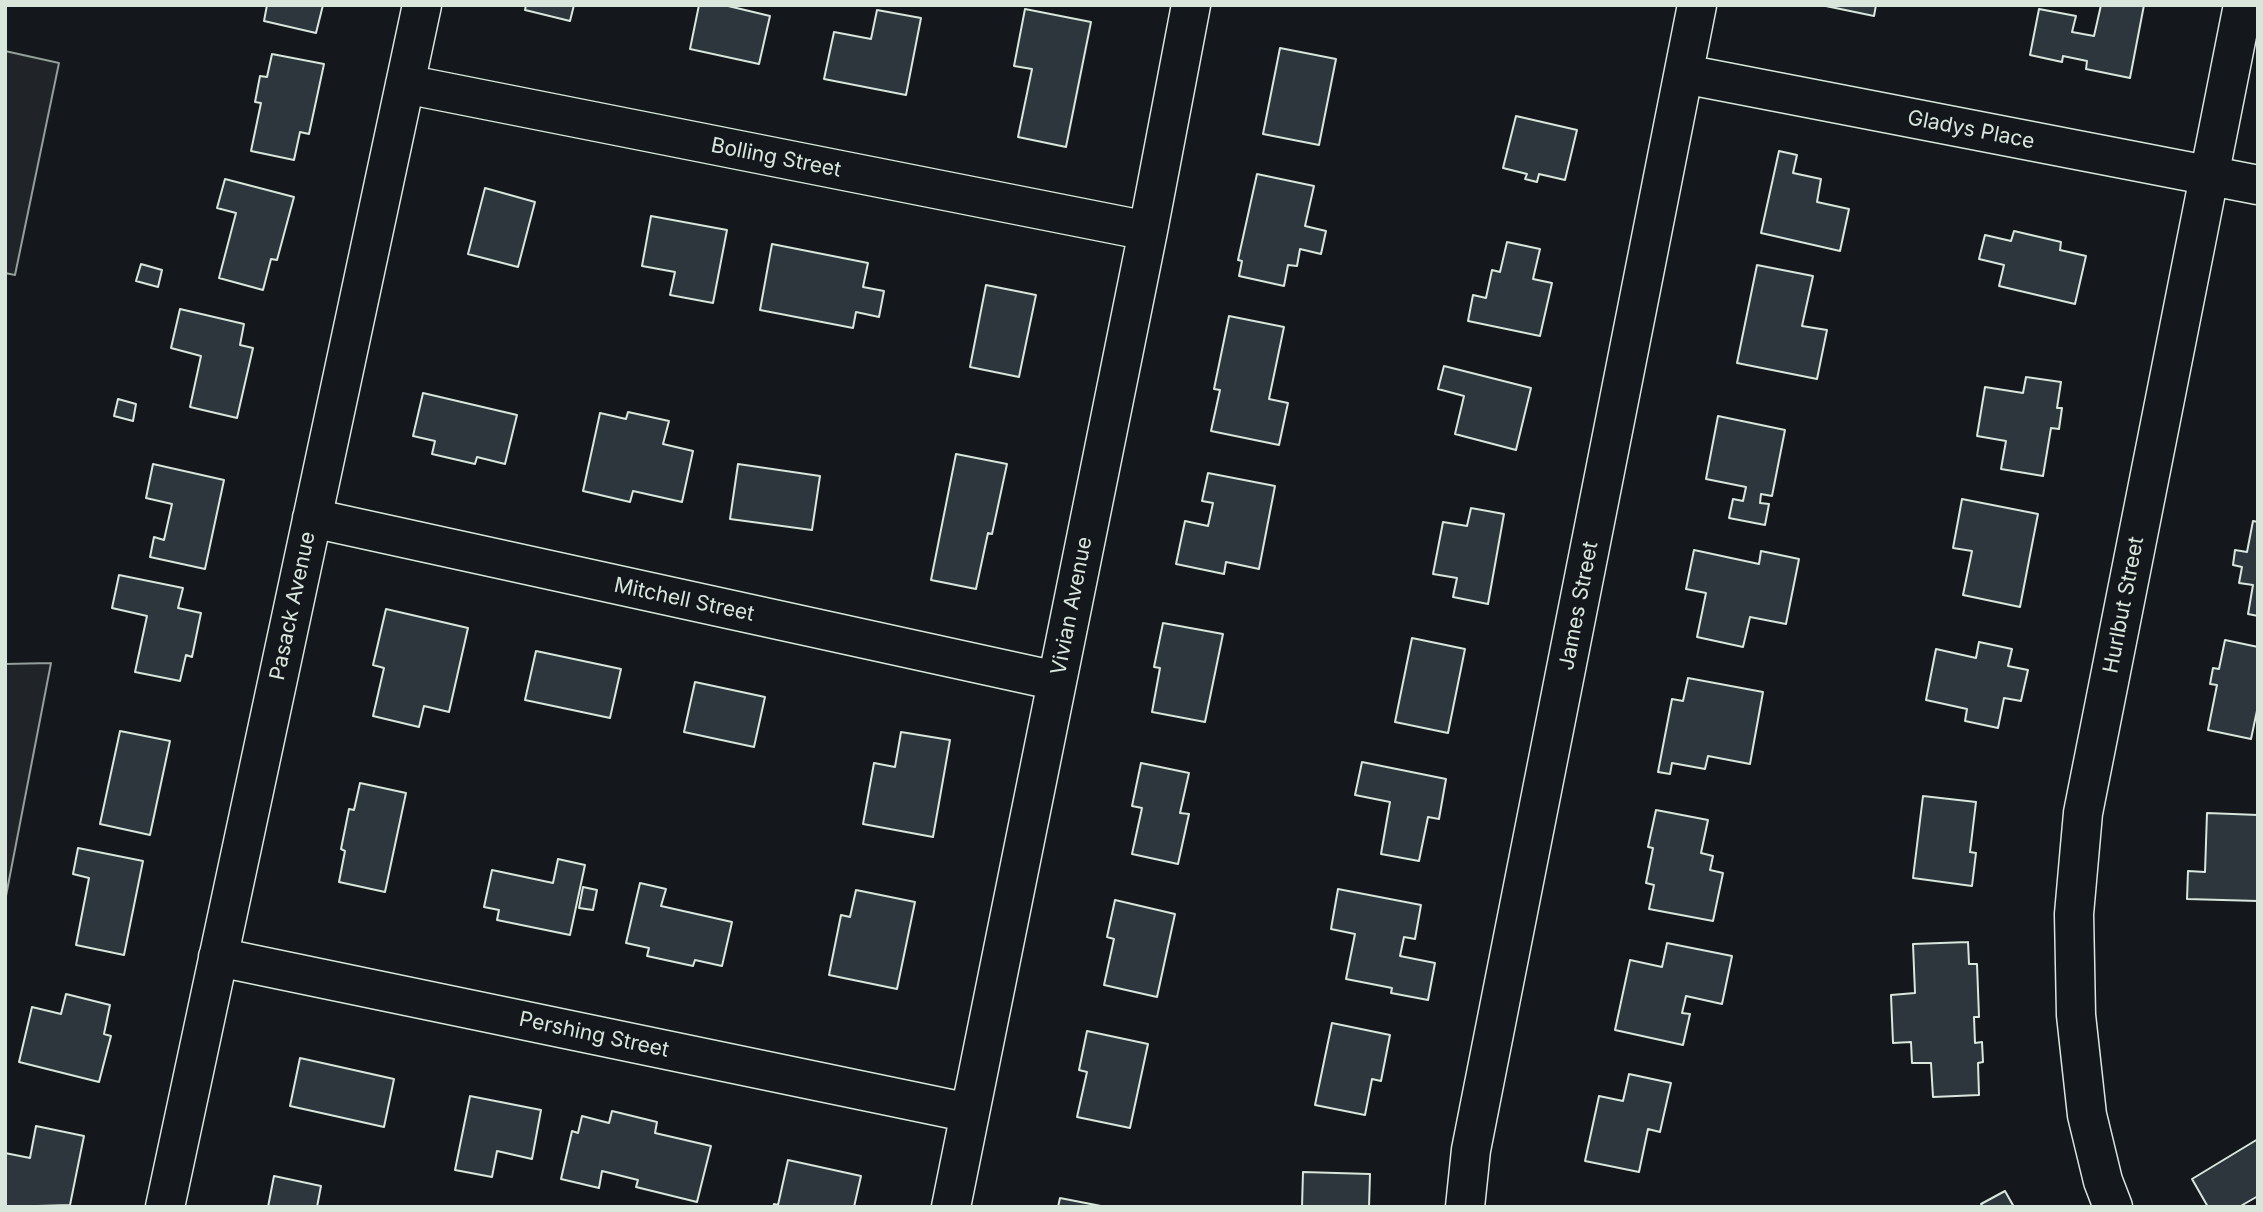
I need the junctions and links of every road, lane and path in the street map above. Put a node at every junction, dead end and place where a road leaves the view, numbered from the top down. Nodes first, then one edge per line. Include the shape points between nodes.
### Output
1 (422, 5) edge
2 (1191, 5) edge
3 (1697, 5) edge
4 (2243, 5) edge
5 (1684, 74) junction
6 (405, 84) junction
7 (2209, 176) junction
8 (2258, 186) edge
9 (1148, 231) junction
10 (312, 518) junction
11 (1057, 681) junction
12 (218, 957) junction
13 (970, 1113) junction
14 (165, 1207) edge
15 (951, 1207) edge
16 (1465, 1207) edge
17 (2113, 1207) edge

1 - 6 street, Pasack Avenue
2 - 9 street, Vivian Avenue
3 - 5 street, James Street
4 - 7 street, Hurlbut Street
5 - 7 street, Gladys Place
5 - 16 street, James Street via 1476,1123
6 - 9 street, Bolling Street
6 - 10 street, Pasack Avenue
7 - 8 street, Gladys Place
7 - 17 street, Hurlbut Street via 2083,813 2077,876 2076,1015 2087,1115
9 - 11 street, Vivian Avenue
10 - 11 street, Mitchell Street
10 - 12 street, Pasack Avenue
11 - 13 street, Vivian Avenue
12 - 13 street, Pershing Street
12 - 14 street, Pasack Avenue
13 - 15 street, Vivian Avenue

